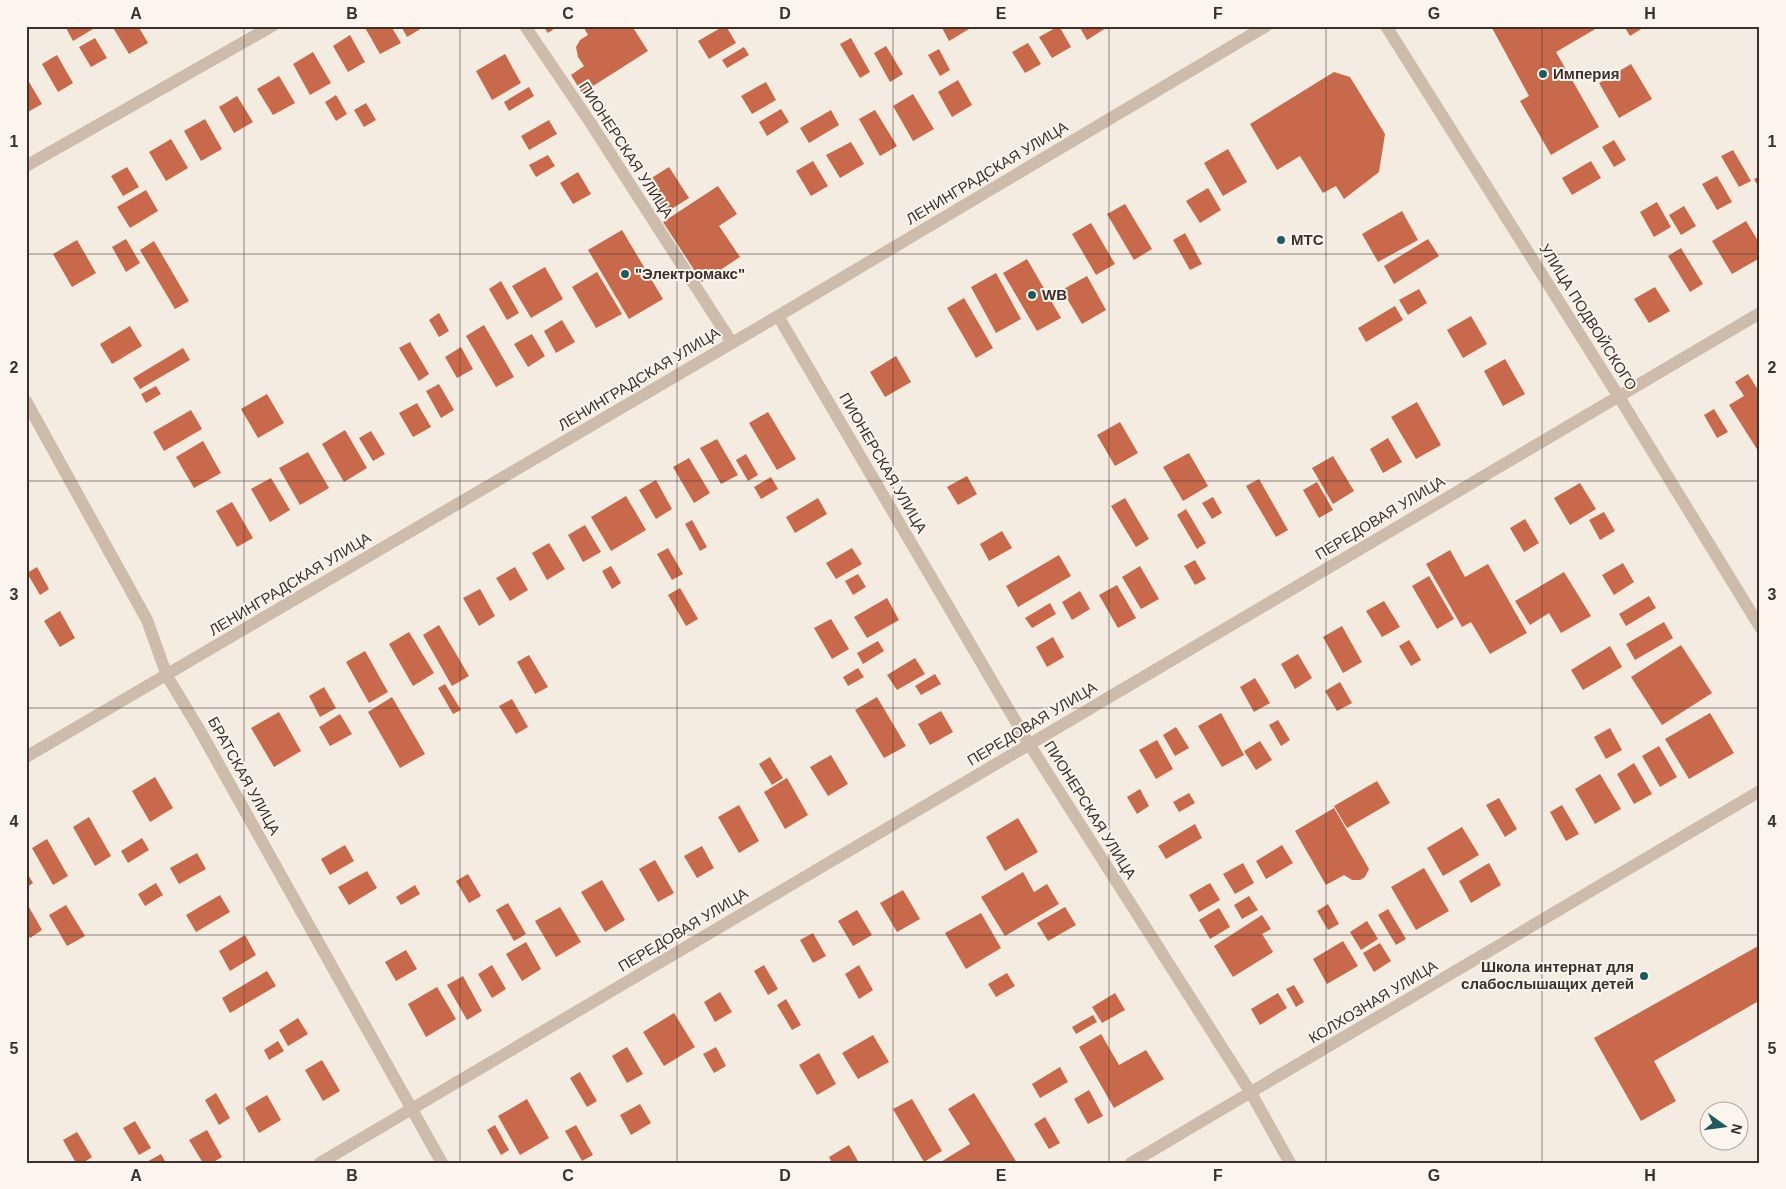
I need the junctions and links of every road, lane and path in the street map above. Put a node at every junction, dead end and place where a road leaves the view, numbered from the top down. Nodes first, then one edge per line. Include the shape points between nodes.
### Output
1 (272, 26) edge
2 (525, 26) edge
3 (1266, 26) edge
4 (1386, 26) edge
5 (26, 166) edge
6 (1760, 314) edge
7 (778, 316) junction
8 (732, 343) junction
9 (1619, 396) junction
10 (26, 401) edge
11 (1760, 627) edge
12 (167, 676) junction
13 (1029, 744) junction
14 (26, 757) edge
15 (1760, 791) edge
16 (1251, 1093) junction
17 (412, 1108) junction
18 (320, 1163) edge
19 (442, 1163) edge
20 (1131, 1163) edge
21 (1290, 1163) edge

1 - 5 street
2 - 8 street, ПИОНЕРСКАЯ УЛИЦА
3 - 7 street, ЛЕНИНГРАДСКАЯ УЛИЦА
4 - 9 street, УЛИЦА ПОДВОЙСКОГО
6 - 9 street, ПЕРЕДОВАЯ УЛИЦА
7 - 8 street, ЛЕНИНГРАДСКАЯ УЛИЦА
7 - 13 street, ПИОНЕРСКАЯ УЛИЦА
8 - 12 street, ЛЕНИНГРАДСКАЯ УЛИЦА
9 - 11 street, УЛИЦА ПОДВОЙСКОГО
9 - 13 street, ПЕРЕДОВАЯ УЛИЦА
10 - 12 street, БРАТСКАЯ УЛИЦА via 147,620
12 - 14 street, ЛЕНИНГРАДСКАЯ УЛИЦА
12 - 17 street, БРАТСКАЯ УЛИЦА
13 - 16 street, ПИОНЕРСКАЯ УЛИЦА
13 - 17 street, ПЕРЕДОВАЯ УЛИЦА
15 - 16 street, КОЛХОЗНАЯ УЛИЦА
16 - 20 street, КОЛХОЗНАЯ УЛИЦА
16 - 21 street, ПИОНЕРСКАЯ УЛИЦА
17 - 18 street, ПЕРЕДОВАЯ УЛИЦА
17 - 19 street, БРАТСКАЯ УЛИЦА

